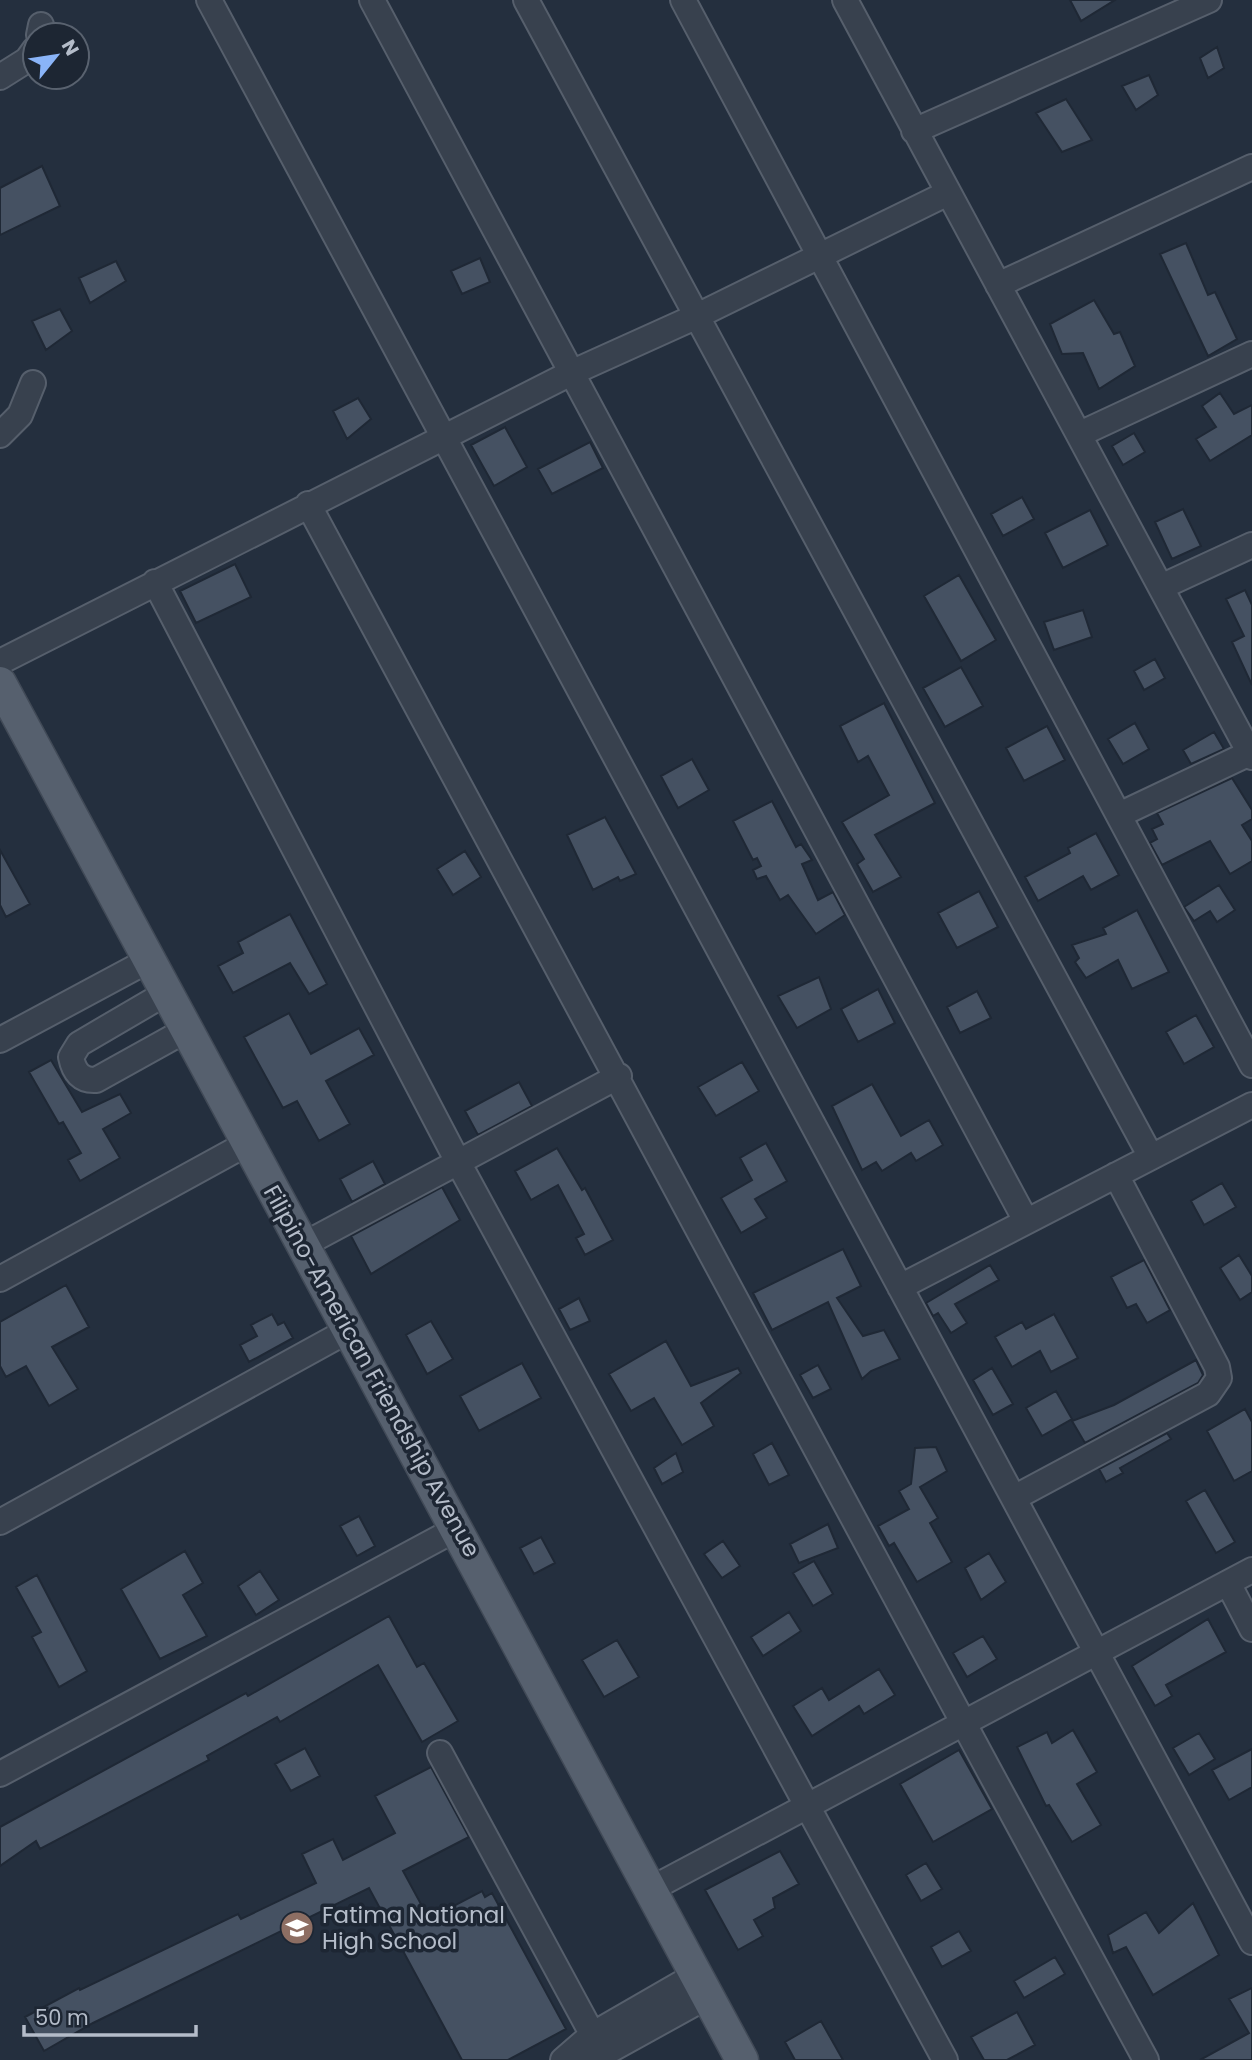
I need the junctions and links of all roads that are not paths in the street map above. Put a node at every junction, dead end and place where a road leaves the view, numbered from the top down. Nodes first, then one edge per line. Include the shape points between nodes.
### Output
1 (209, 0) edge
2 (372, 0) edge
3 (526, 0) edge
4 (683, 0) edge
5 (845, 0) edge
6 (1209, 0) edge
7 (21, 64) edge
8 (0, 77) edge
9 (914, 131) junction
10 (1252, 167) edge
11 (947, 193) junction
12 (821, 255) junction
13 (998, 285) junction
14 (695, 317) junction
15 (1252, 354) edge
16 (571, 373) junction
17 (33, 383) dead end
18 (1080, 434) junction
19 (0, 435) edge
20 (442, 438) junction
21 (308, 504) junction
22 (1252, 545) edge
23 (155, 582) junction
24 (1161, 587) junction
25 (0, 662) edge
26 (0, 683) edge
27 (1251, 754) edge
28 (1119, 815) junction
29 (149, 960) junction
30 (166, 993) junction
31 (186, 1030) junction
32 (0, 1040) edge
33 (1252, 1065) edge
34 (619, 1076) junction
35 (1252, 1105) edge
36 (248, 1143) junction
37 (1151, 1157) junction
38 (458, 1162) junction
39 (1116, 1175) junction
40 (1026, 1221) junction
41 (303, 1245) junction
42 (0, 1279) edge
43 (900, 1287) junction
44 (349, 1330) junction
45 (1014, 1499) junction
46 (0, 1522) edge
47 (458, 1528) junction
48 (1252, 1570) edge
49 (1228, 1583) junction
50 (1252, 1629) edge
51 (1098, 1653) junction
52 (964, 1725) junction
53 (440, 1753) dead end
54 (0, 1774) edge
55 (809, 1807) junction
56 (651, 1889) junction
57 (1252, 1942) edge
58 (702, 1985) junction
59 (593, 2050) edge
60 (563, 2060) edge
61 (742, 2060) edge
62 (946, 2060) edge
63 (1146, 2060) edge

1 - 20 street
2 - 16 street
3 - 14 street
4 - 12 street
5 - 9 street
6 - 9 street
7 - 8 street
9 - 11 street
10 - 13 street
11 - 12 street
11 - 13 street
12 - 14 street
12 - 28 street
13 - 18 street
14 - 16 street
14 - 37 street
15 - 18 street
16 - 20 street
16 - 40 street
17 - 19 street via 20,415
18 - 24 street
20 - 21 street
20 - 43 street
21 - 23 street
21 - 34 street
22 - 24 street
23 - 25 street
23 - 38 street
24 - 27 street
26 - 29 main road, Filipino-American Friendship Avenue
27 - 28 street
28 - 33 street
29 - 30 main road, Filipino-American Friendship Avenue
29 - 32 street
30 - 31 main road, Filipino-American Friendship Avenue
30 - 31 street via 79,1044 71,1058 77,1073 96,1080
31 - 36 main road, Filipino-American Friendship Avenue
34 - 38 street
34 - 52 street
35 - 37 street
36 - 41 main road, Filipino-American Friendship Avenue
36 - 42 street
37 - 39 street
38 - 41 street
38 - 55 street
39 - 40 street
39 - 45 street via 1219,1378 1208,1394
40 - 43 street
41 - 44 main road, Filipino-American Friendship Avenue
43 - 45 street
44 - 46 street
44 - 47 main road, Filipino-American Friendship Avenue
45 - 51 street
47 - 54 street
47 - 56 main road, Filipino-American Friendship Avenue
48 - 49 street
49 - 50 street
49 - 51 street
51 - 52 street
51 - 57 street
52 - 55 street
52 - 63 street
53 - 59 street
55 - 56 street
55 - 62 street
56 - 58 main road, Filipino-American Friendship Avenue
58 - 59 street
58 - 61 main road, Filipino-American Friendship Avenue
59 - 60 street

